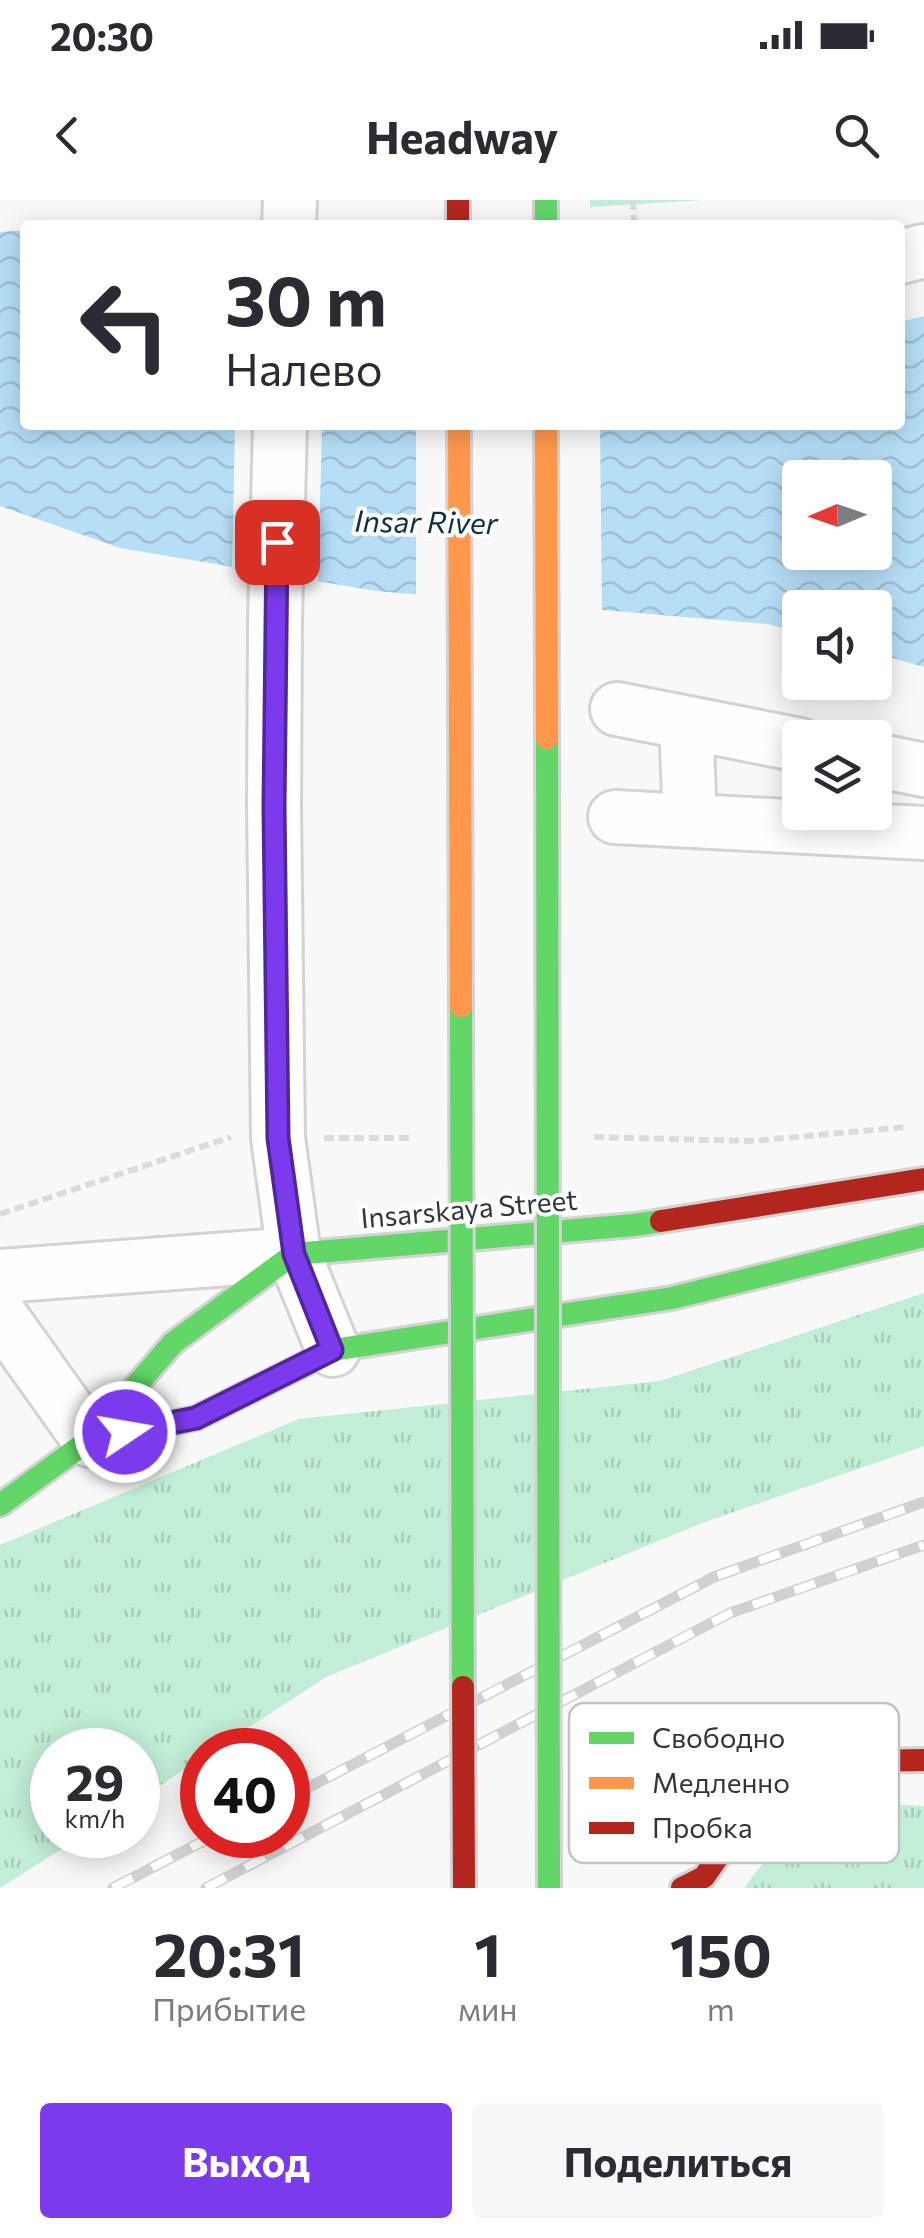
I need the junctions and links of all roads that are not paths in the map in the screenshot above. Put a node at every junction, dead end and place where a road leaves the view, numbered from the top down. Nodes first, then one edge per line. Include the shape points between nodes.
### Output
1 (280, 430) edge
2 (459, 430) edge
3 (546, 430) edge
4 (617, 709) dead end
5 (686, 723) junction
6 (782, 742) edge
7 (892, 763) edge
8 (924, 770) edge
9 (616, 817) dead end
10 (690, 820) junction
11 (924, 833) edge
12 (924, 1179) edge
13 (924, 1236) edge
14 (294, 1254) junction
15 (0, 1276) edge
16 (0, 1315) edge
17 (332, 1350) junction
18 (89, 1440) junction
19 (0, 1504) edge
20 (701, 1882) edge
21 (464, 1888) edge
22 (549, 1888) edge
23 (682, 1888) edge

1 - 14 street via 278,1138
2 - 21 main road, bridge
3 - 22 main road, bridge
4 - 5 street
5 - 6 street
5 - 10 street
7 - 8 street
9 - 10 street
10 - 11 street
12 - 14 main road, Insarskaya Street via 634,1225
13 - 17 main road via 672,1298
14 - 15 street
14 - 17 street
14 - 18 main road via 173,1343
16 - 18 street
17 - 18 main road via 196,1418
18 - 19 main road
20 - 23 main road

